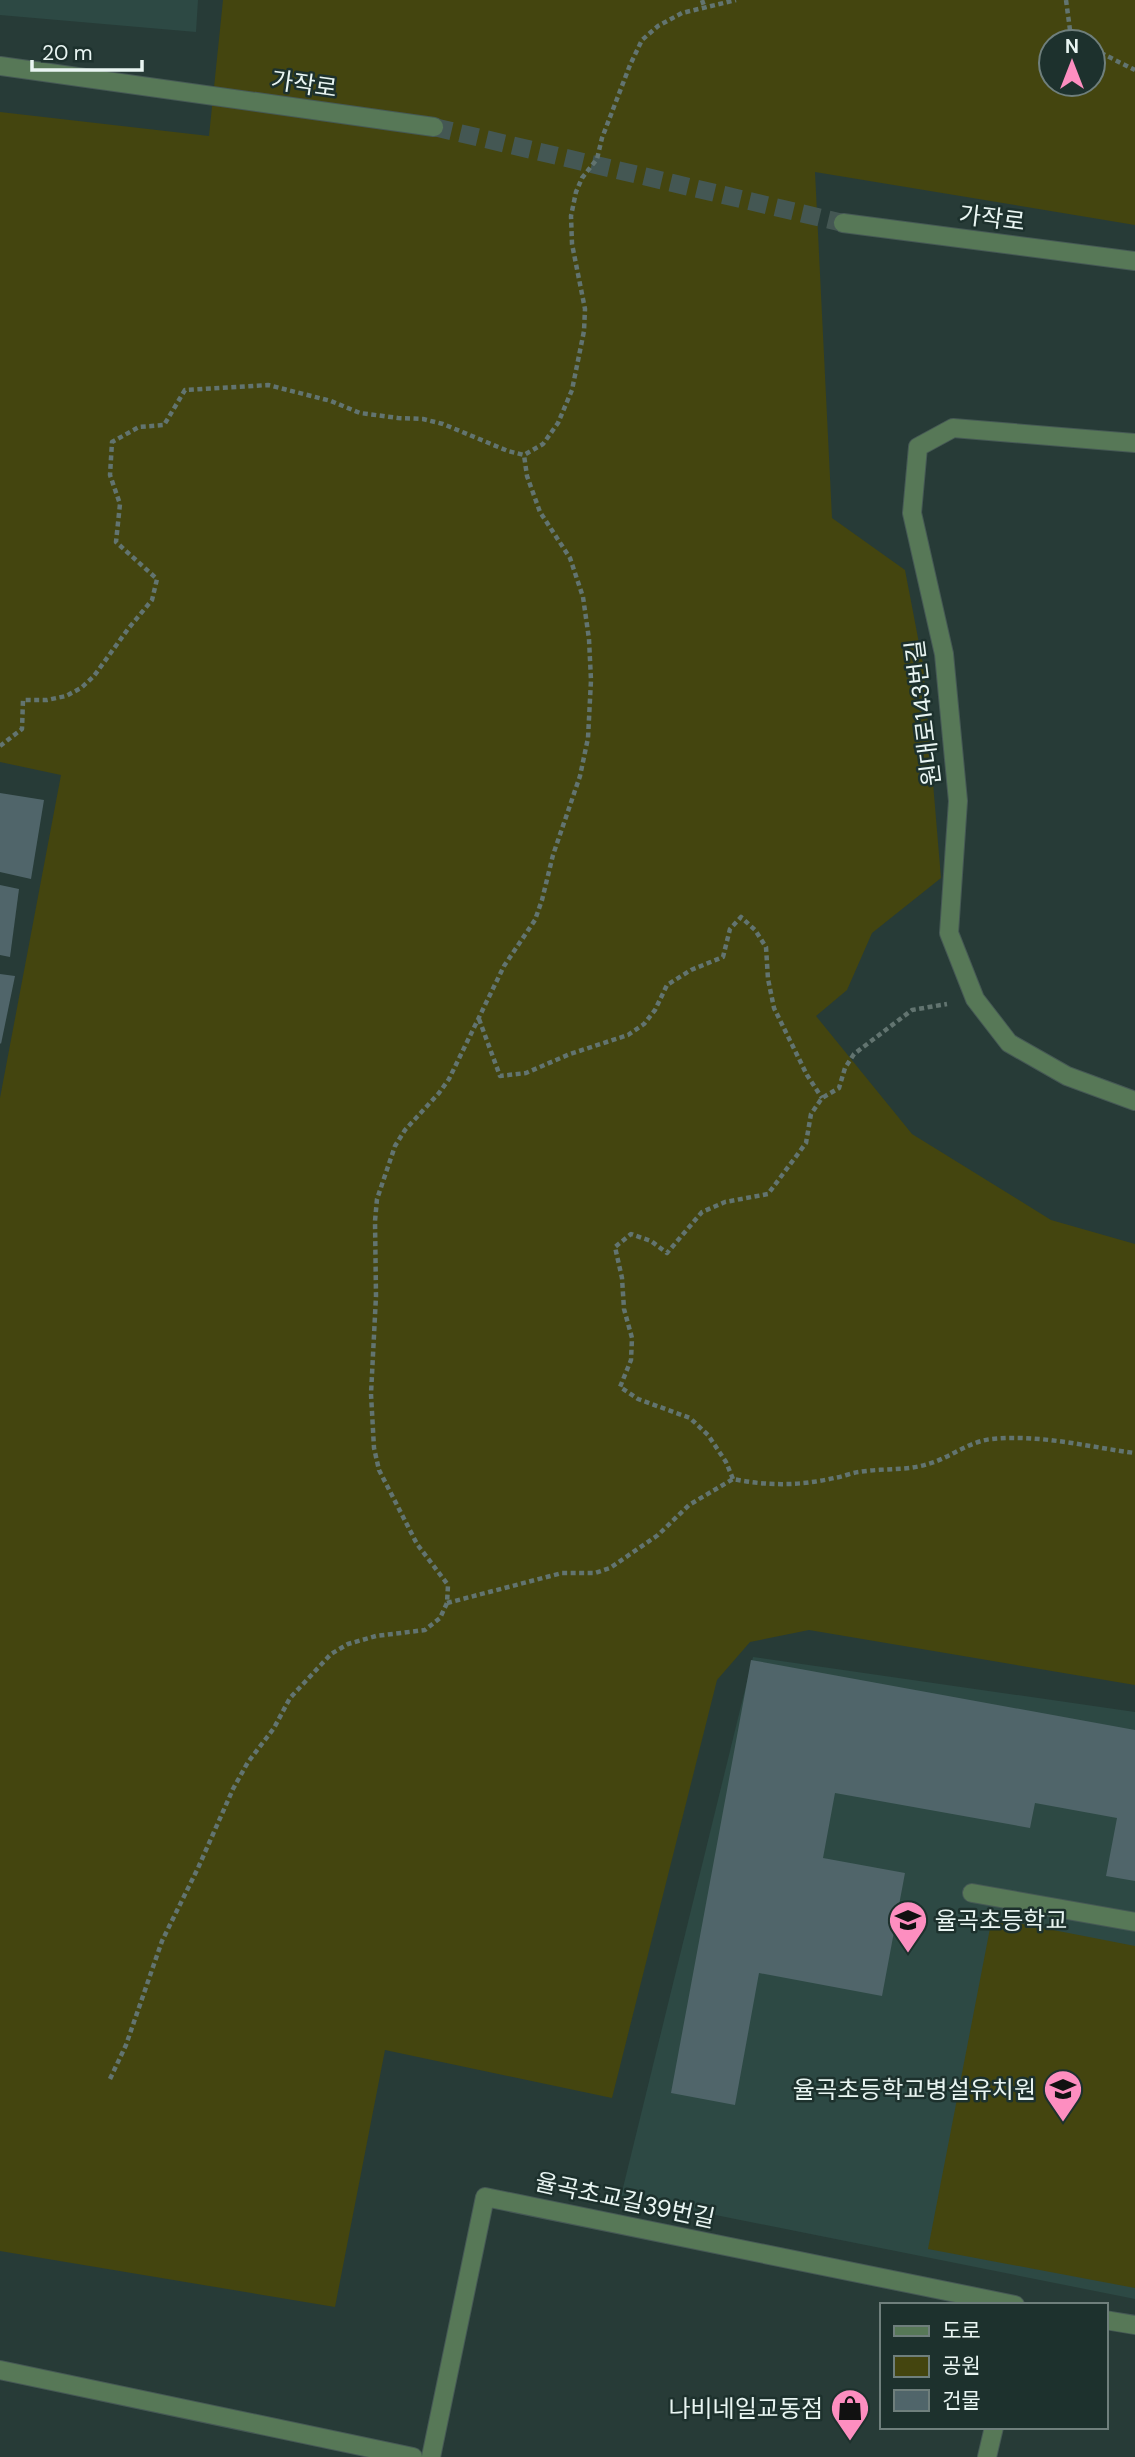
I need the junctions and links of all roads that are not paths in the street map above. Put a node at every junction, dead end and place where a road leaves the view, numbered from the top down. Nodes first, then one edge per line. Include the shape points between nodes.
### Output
1 (0, 66) edge
2 (434, 127) tunnel mouth
3 (843, 223) tunnel mouth
4 (1135, 261) edge
5 (1135, 443) edge
6 (1135, 1101) edge
7 (972, 1893) dead end
8 (1135, 1922) edge
9 (1005, 2303) edge
10 (1107, 2320) edge
11 (1135, 2325) edge
12 (0, 2370) edge
13 (994, 2429) edge
14 (414, 2457) edge
15 (431, 2457) edge
16 (987, 2457) edge

1 - 2 street, 가작로
3 - 4 street, 가작로
5 - 6 street, 원대로143번길 via 953,428 918,447 912,513 944,654 958,801 949,933 975,999 1009,1043 1067,1076
7 - 8 street
9 - 15 street, 율곡초교길39번길 via 485,2197
10 - 11 street
12 - 14 street
13 - 16 street

